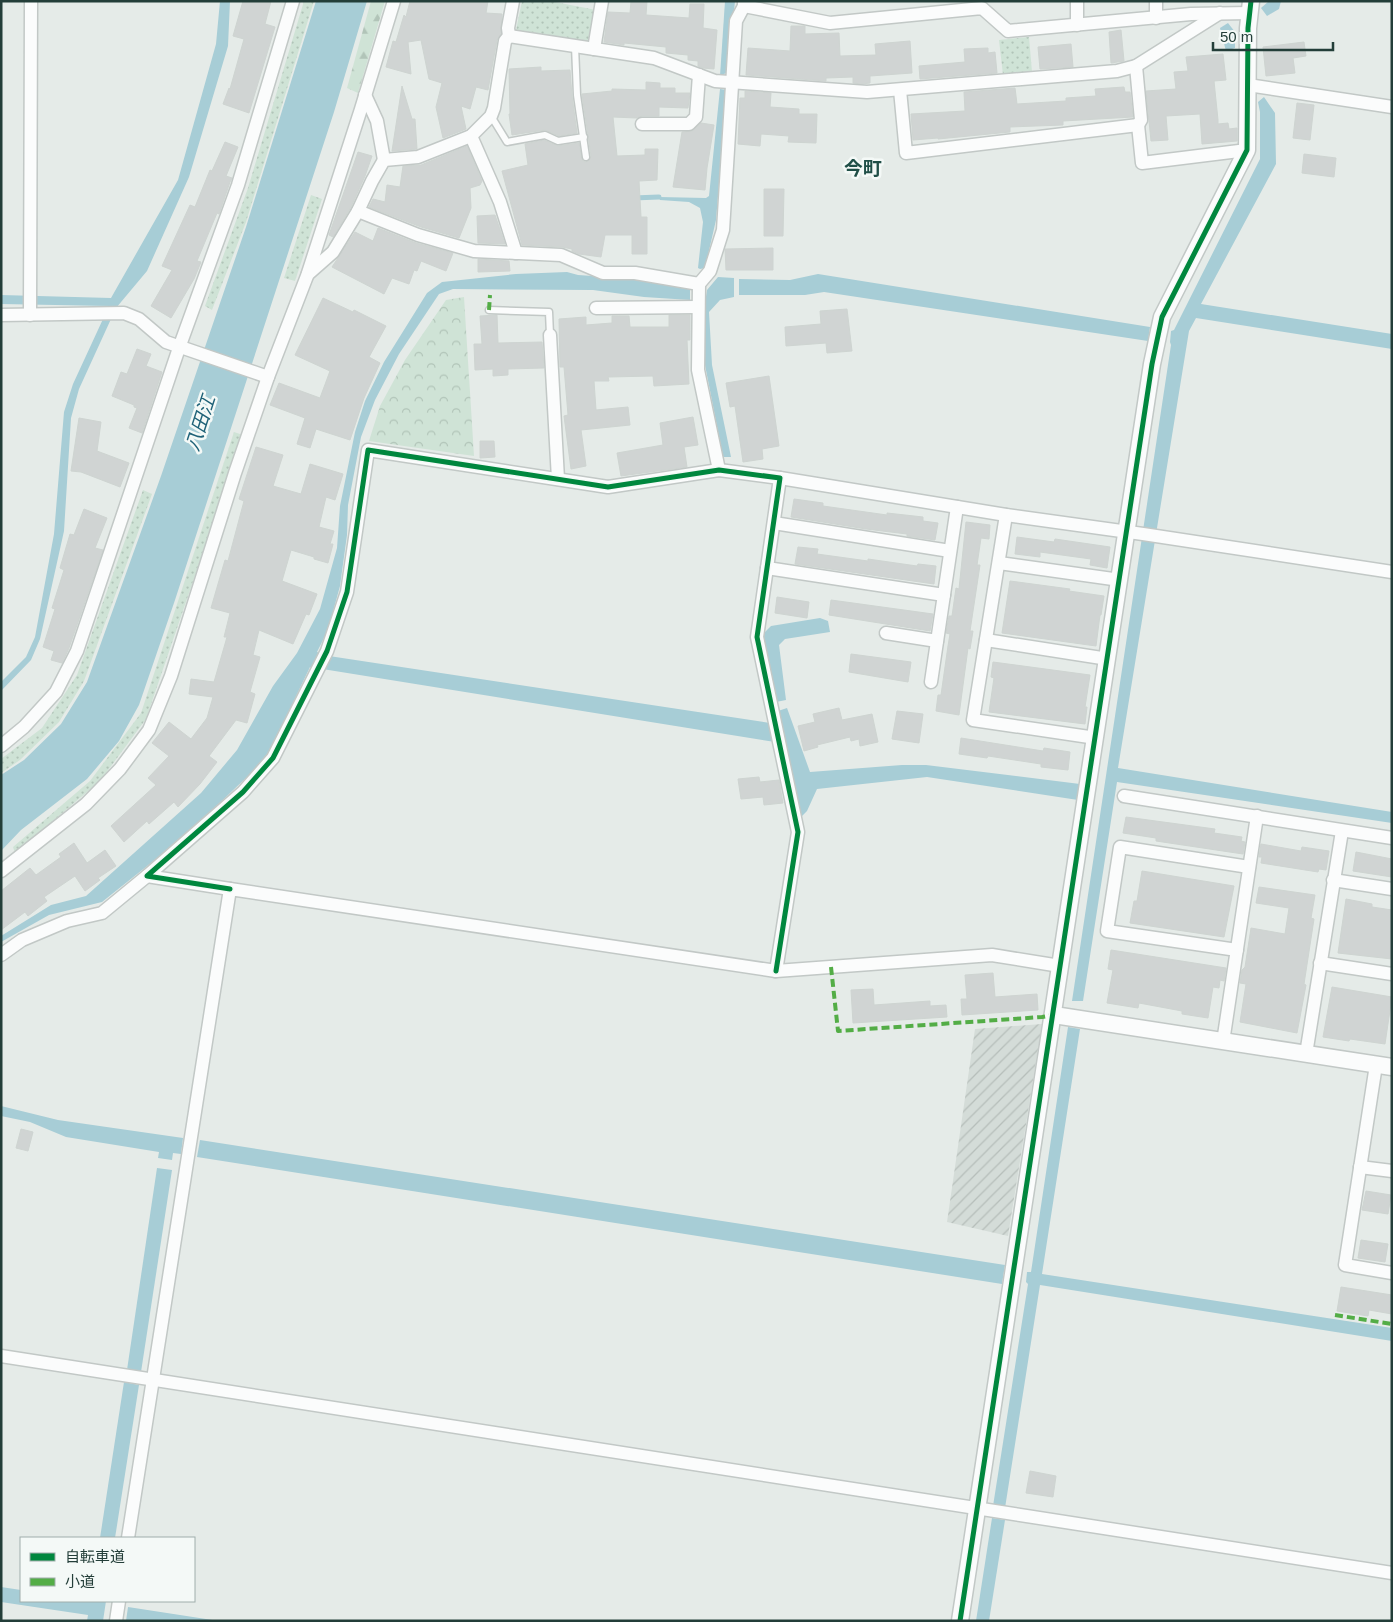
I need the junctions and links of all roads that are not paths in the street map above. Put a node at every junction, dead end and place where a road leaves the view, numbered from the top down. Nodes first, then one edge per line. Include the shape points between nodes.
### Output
1 (31, 1) edge
2 (293, 1) edge
3 (394, 1) edge
4 (513, 1) edge
5 (602, 1) edge
6 (1077, 1) edge
7 (1156, 1) edge
8 (744, 4) edge
9 (1250, 7) edge
10 (1220, 13) junction
11 (1156, 18) junction
12 (1077, 25) junction
13 (509, 36) junction
14 (575, 46) junction
15 (594, 49) junction
16 (1136, 66) junction
17 (699, 75) junction
18 (732, 82) junction
19 (1248, 85) junction
20 (900, 90) junction
21 (365, 95) junction
22 (1392, 106) edge
23 (491, 116) junction
24 (642, 124) dead end
25 (1138, 125) junction
26 (471, 136) junction
27 (584, 137) junction
28 (1247, 150) junction
29 (586, 157) dead end
30 (384, 160) junction
31 (358, 211) junction
32 (516, 253) junction
33 (306, 276) junction
34 (699, 284) junction
35 (698, 307) junction
36 (596, 308) dead end
37 (489, 310) dead end
38 (1, 315) edge
39 (30, 315) junction
40 (550, 335) joint
41 (179, 348) junction
42 (268, 377) junction
43 (719, 470) junction
44 (780, 478) junction
45 (558, 479) junction
46 (957, 507) junction
47 (1006, 515) junction
48 (774, 523) junction
49 (1135, 533) junction
50 (950, 551) junction
51 (999, 563) junction
52 (768, 568) junction
53 (1392, 572) edge
54 (1120, 580) junction
55 (944, 594) junction
56 (886, 633) dead end
57 (986, 640) junction
58 (937, 641) junction
59 (1108, 659) junction
60 (931, 682) dead end
61 (1096, 738) junction
62 (1, 746) edge
63 (1124, 796) dead end
64 (1257, 816) junction
65 (1342, 831) junction
66 (1392, 838) edge
67 (1249, 867) junction
68 (1, 871) edge
69 (148, 876) junction
70 (1333, 880) junction
71 (230, 889) junction
72 (1392, 889) edge
73 (1237, 950) junction
74 (1, 955) edge
75 (1320, 962) junction
76 (1060, 966) junction
77 (776, 972) junction
78 (1392, 974) edge
79 (1054, 1015) junction
80 (1223, 1042) junction
81 (1306, 1054) junction
82 (1384, 1066) edge
83 (1360, 1167) junction
84 (1392, 1172) edge
85 (1392, 1273) edge
86 (1, 1356) edge
87 (152, 1380) junction
88 (977, 1509) junction
89 (128, 1537) edge
90 (1392, 1573) edge
91 (119, 1602) edge
92 (116, 1621) edge
93 (960, 1621) edge

1 - 39 street
2 - 41 street via 238,185
3 - 21 street
4 - 13 street
5 - 15 street
6 - 12 street
7 - 11 street
8 - 12 street via 830,23 982,8 1008,31
8 - 18 street via 736,21
9 - 10 street
9 - 19 street
10 - 11 street
10 - 16 street
11 - 12 street
13 - 14 street
13 - 23 street via 505,41
14 - 15 street
14 - 27 lane via 577,95
15 - 17 street via 654,58
16 - 20 street via 1117,71
16 - 25 street via 1141,120
17 - 18 street
17 - 24 street via 696,118 689,124
18 - 20 street via 867,92
18 - 34 street via 723,230 710,271
19 - 22 street
19 - 28 street
20 - 25 street via 906,153
21 - 30 street via 378,121
21 - 33 street
23 - 26 street
23 - 27 lane via 507,142 545,136 558,141
25 - 28 street via 1142,163
26 - 30 street via 418,157
26 - 32 street via 500,202
27 - 29 lane
28 - 49 street via 1162,317 1152,364
30 - 31 street
31 - 32 street via 418,236 474,251
31 - 33 street via 333,252
32 - 34 street via 561,255 602,272 635,273
33 - 42 street
34 - 35 street
35 - 36 street
35 - 43 street via 698,370
37 - 40 lane via 549,312
38 - 39 street
39 - 41 street via 124,313 139,319 166,342
40 - 45 street
41 - 42 street
41 - 62 street via 77,651 56,692 24,727
42 - 68 street via 171,676 149,730 120,769 86,804
43 - 44 street
43 - 45 street via 608,487
44 - 46 street
44 - 48 street
45 - 69 street via 368,450 347,592 317,672 272,758 243,792
46 - 47 street
46 - 50 street
47 - 49 street
47 - 51 street
48 - 50 street
48 - 52 street
49 - 53 street
49 - 54 street
50 - 55 street
51 - 54 street
51 - 57 street
52 - 55 street
52 - 77 street via 756,637 798,832
54 - 59 street
55 - 58 street
56 - 58 street
57 - 59 street
57 - 61 street via 973,720
58 - 60 street
59 - 61 street
61 - 76 street
63 - 64 street
64 - 65 street
64 - 67 street
65 - 66 street
65 - 70 street
67 - 73 street
67 - 73 street via 1120,848 1111,903 1107,931
69 - 71 street
69 - 74 street via 102,913 67,921 22,940
70 - 72 street
70 - 75 street
71 - 77 street
71 - 87 street
73 - 80 street
75 - 78 street
75 - 81 street
76 - 77 street via 992,955
76 - 79 street
79 - 80 street
79 - 88 street
80 - 81 street
81 - 82 street
82 - 83 street
83 - 84 street
83 - 85 street via 1345,1265
86 - 87 street
87 - 88 street
87 - 89 street
88 - 90 street
88 - 93 street
91 - 92 street

